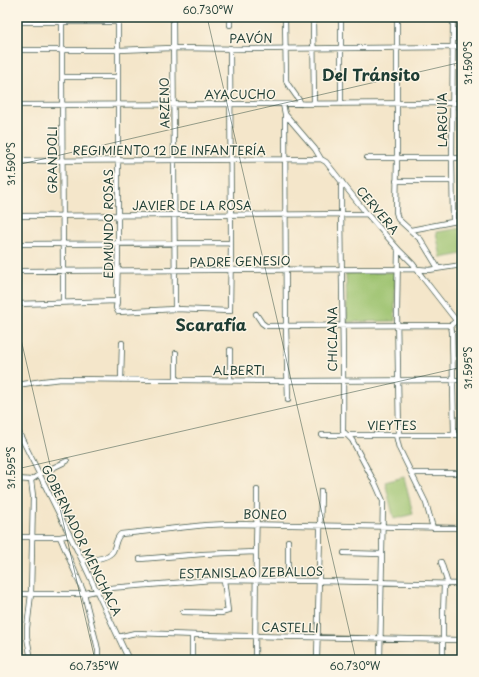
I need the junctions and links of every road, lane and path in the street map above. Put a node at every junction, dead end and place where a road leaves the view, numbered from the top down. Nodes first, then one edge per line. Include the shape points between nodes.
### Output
1 (173, 17) edge
2 (230, 17) edge
3 (285, 17) edge
4 (313, 17) edge
5 (341, 17) edge
6 (397, 17) edge
7 (453, 17) edge
8 (62, 19) edge
9 (118, 19) edge
10 (17, 22) edge
11 (230, 25) dead end
12 (453, 47) junction
13 (462, 47) edge
14 (173, 48) junction
15 (230, 48) junction
16 (285, 48) junction
17 (314, 48) junction
18 (341, 48) junction
19 (397, 48) junction
20 (17, 50) edge
21 (62, 50) junction
22 (118, 50) junction
23 (62, 77) junction
24 (118, 77) junction
25 (397, 103) junction
26 (452, 103) junction
27 (462, 103) edge
28 (174, 104) junction
29 (230, 104) junction
30 (283, 104) junction
31 (301, 104) junction
32 (314, 104) junction
33 (341, 104) junction
34 (17, 105) edge
35 (62, 105) junction
36 (118, 105) junction
37 (285, 114) junction
38 (367, 158) dead end
39 (397, 158) junction
40 (452, 158) junction
41 (462, 158) edge
42 (231, 159) junction
43 (285, 159) junction
44 (321, 159) junction
45 (118, 160) junction
46 (174, 160) junction
47 (17, 161) edge
48 (63, 161) junction
49 (396, 181) junction
50 (452, 181) junction
51 (342, 182) junction
52 (174, 214) junction
53 (230, 214) junction
54 (286, 214) junction
55 (341, 214) junction
56 (367, 214) junction
57 (118, 215) junction
58 (17, 216) edge
59 (62, 216) junction
60 (462, 220) edge
61 (453, 222) junction
62 (411, 230) junction
63 (118, 243) junction
64 (175, 243) junction
65 (231, 243) junction
66 (17, 244) edge
67 (63, 244) junction
68 (398, 249) junction
69 (462, 265) edge
70 (438, 268) junction
71 (417, 269) junction
72 (286, 270) junction
73 (342, 270) junction
74 (397, 270) junction
75 (17, 271) edge
76 (118, 271) junction
77 (175, 271) junction
78 (230, 271) junction
79 (63, 272) junction
80 (117, 301) junction
81 (62, 302) junction
82 (17, 304) edge
83 (175, 309) junction
84 (256, 314) dead end
85 (456, 321) junction
86 (397, 324) junction
87 (342, 325) junction
88 (451, 325) junction
89 (286, 326) junction
90 (461, 327) edge
91 (452, 332) junction
92 (122, 343) dead end
93 (230, 350) dead end
94 (176, 353) dead end
95 (120, 380) junction
96 (176, 380) junction
97 (230, 380) junction
98 (342, 380) junction
99 (398, 380) junction
100 (453, 380) junction
101 (462, 380) edge
102 (288, 381) junction
103 (17, 385) edge
104 (288, 400) dead end
105 (17, 429) edge
106 (322, 435) dead end
107 (346, 435) junction
108 (397, 435) junction
109 (459, 435) edge
110 (462, 441) edge
111 (67, 461) dead end
112 (462, 473) edge
113 (40, 474) junction
114 (412, 474) junction
115 (17, 479) edge
116 (32, 480) junction
117 (257, 490) dead end
118 (321, 491) dead end
119 (256, 524) junction
120 (320, 525) junction
121 (383, 527) junction
122 (433, 528) junction
123 (462, 528) edge
124 (70, 535) junction
125 (17, 537) edge
126 (32, 537) junction
127 (60, 537) junction
128 (288, 541) dead end
129 (256, 552) junction
130 (344, 553) dead end
131 (382, 554) junction
132 (82, 560) junction
133 (140, 560) dead end
134 (441, 562) dead end
135 (224, 580) junction
136 (256, 580) junction
137 (288, 580) junction
138 (319, 580) junction
139 (381, 582) junction
140 (446, 584) junction
141 (462, 584) edge
142 (97, 591) junction
143 (84, 593) junction
144 (17, 594) edge
145 (31, 594) junction
146 (183, 612) dead end
147 (192, 635) junction
148 (255, 636) junction
149 (118, 637) junction
150 (318, 637) junction
151 (380, 638) junction
152 (443, 640) junction
153 (462, 640) edge
154 (30, 660) edge
155 (98, 660) edge
156 (129, 660) edge
157 (192, 660) edge
158 (254, 660) edge
159 (317, 660) edge
160 (380, 660) edge
161 (443, 660) edge

1 - 14 street, ARZENO
2 - 11 street
3 - 16 street
4 - 17 street
5 - 18 street
6 - 19 street
7 - 12 street, LARGUIA
8 - 9 street
8 - 10 street
8 - 21 street, GRANDOLI
9 - 22 street, EDMUNDO ROSAS
12 - 13 street, PAVÓN
12 - 19 street, PAVÓN
12 - 26 street, LARGUIA
14 - 15 street, PAVÓN
14 - 22 street, PAVÓN
14 - 28 street, ARZENO
15 - 16 street, PAVÓN
15 - 29 street
16 - 17 street, PAVÓN
16 - 31 street via 286,80
17 - 18 street, PAVÓN
17 - 32 street
18 - 19 street, PAVÓN
18 - 33 street
19 - 25 street
20 - 21 street, PAVÓN
21 - 22 street, PAVÓN
21 - 23 street, GRANDOLI
22 - 24 street, EDMUNDO ROSAS
23 - 24 street
23 - 35 street, GRANDOLI
24 - 36 street, EDMUNDO ROSAS
25 - 26 street, AYACUCHO
25 - 33 street, AYACUCHO
25 - 39 street
26 - 27 street, AYACUCHO
26 - 40 street, LARGUIA
28 - 29 street, AYACUCHO
28 - 36 street, AYACUCHO
28 - 46 street, ARZENO
29 - 30 street, AYACUCHO
29 - 42 street
30 - 31 street, AYACUCHO
30 - 37 street, CERVERA
31 - 32 street, AYACUCHO
32 - 33 street, AYACUCHO
34 - 35 street, AYACUCHO
35 - 36 street, AYACUCHO
35 - 48 street, GRANDOLI
36 - 45 street, EDMUNDO ROSAS
37 - 43 street
37 - 44 street, CERVERA
38 - 39 street
39 - 40 street
39 - 49 street
40 - 41 street
40 - 50 street, LARGUIA
42 - 43 street, REGIMIENTO 12 DE INFANTERÍA
42 - 46 street, REGIMIENTO 12 DE INFANTERÍA
42 - 53 street
43 - 44 street, REGIMIENTO 12 DE INFANTERÍA
43 - 54 street
44 - 51 street, CERVERA
45 - 46 street, REGIMIENTO 12 DE INFANTERÍA
45 - 48 street, REGIMIENTO 12 DE INFANTERÍA
45 - 57 street, EDMUNDO ROSAS
46 - 52 street, ARZENO
47 - 48 street, REGIMIENTO 12 DE INFANTERÍA
48 - 59 street, GRANDOLI
49 - 50 street
49 - 62 street via 398,220
50 - 61 street, LARGUIA
51 - 55 street, CHICLANA
51 - 56 street, CERVERA
52 - 53 street, JAVIER DE LA ROSA
52 - 57 street, JAVIER DE LA ROSA
52 - 64 street, ARZENO
53 - 54 street, JAVIER DE LA ROSA
53 - 65 street
54 - 55 street, JAVIER DE LA ROSA
54 - 72 street
55 - 56 street, JAVIER DE LA ROSA
55 - 73 street, CHICLANA
56 - 68 street, CERVERA
57 - 59 street, JAVIER DE LA ROSA
57 - 63 street, EDMUNDO ROSAS
58 - 59 street, JAVIER DE LA ROSA
59 - 67 street, GRANDOLI
60 - 61 street
61 - 62 street
62 - 70 street via 421,240
63 - 64 street
63 - 67 street
63 - 76 street, EDMUNDO ROSAS
64 - 65 street
64 - 77 street, ARZENO
65 - 78 street
66 - 67 street
67 - 79 street, GRANDOLI
68 - 71 street, CERVERA
68 - 74 street
69 - 70 street, PADRE GENESIO
70 - 71 street, PADRE GENESIO
71 - 74 street, PADRE GENESIO
71 - 85 street, CERVERA
72 - 73 street, PADRE GENESIO
72 - 78 street, PADRE GENESIO
72 - 89 street
73 - 74 street, PADRE GENESIO
73 - 87 street, CHICLANA
74 - 86 street
75 - 79 street, PADRE GENESIO
76 - 77 street, PADRE GENESIO
76 - 79 street, PADRE GENESIO
76 - 80 street, EDMUNDO ROSAS
77 - 78 street, PADRE GENESIO
77 - 83 street, ARZENO
78 - 83 street via 230,311
79 - 81 street, GRANDOLI
80 - 81 street
80 - 83 street, EDMUNDO ROSAS via 116,308 120,312
81 - 82 street
84 - 89 street via 264,325
85 - 88 street
85 - 90 street, CERVERA
86 - 87 street
86 - 88 street
86 - 99 street
87 - 89 street
87 - 98 street, CHICLANA
88 - 91 street
89 - 102 street
90 - 91 street
91 - 100 street
92 - 95 street
93 - 97 street
94 - 96 street
95 - 96 street, ALBERTI
95 - 103 street, ALBERTI via 62,379
96 - 97 street, ALBERTI
97 - 102 street, ALBERTI
98 - 99 street, ALBERTI
98 - 102 street, ALBERTI
98 - 107 street, CHICLANA via 342,431
99 - 100 street, ALBERTI
99 - 108 street
100 - 101 street, ALBERTI
100 - 109 street
102 - 104 street
105 - 113 street, GOBERNADOR MENCHACA
106 - 107 street, VIEYTES
107 - 108 street, VIEYTES
107 - 121 street, CHICLANA via 352,440 383,501
108 - 109 street, VIEYTES
108 - 114 street via 399,448
109 - 110 street
111 - 113 street
112 - 114 street
113 - 116 street
113 - 124 street, GOBERNADOR MENCHACA
114 - 122 street via 426,503
115 - 116 street
116 - 126 street
117 - 119 street
118 - 120 street
119 - 120 street, BONEO
119 - 129 street
119 - 132 street, BONEO via 210,524 122,534 119,535 110,553 97,559
120 - 121 street, BONEO
120 - 138 street
121 - 122 street, BONEO
121 - 131 street, CHICLANA
122 - 123 street, BONEO
124 - 127 street
124 - 132 street, GOBERNADOR MENCHACA
125 - 126 street
126 - 127 street
126 - 145 street
127 - 143 street
128 - 137 street
129 - 133 street
129 - 136 street
130 - 131 street
131 - 139 street, CHICLANA
132 - 142 street, GOBERNADOR MENCHACA
134 - 140 street
135 - 136 street, ESTANISLAO ZEBALLOS
135 - 142 street, ESTANISLAO ZEBALLOS
135 - 146 street via 228,611
136 - 137 street, ESTANISLAO ZEBALLOS
136 - 148 street
137 - 138 street, ESTANISLAO ZEBALLOS
138 - 139 street, ESTANISLAO ZEBALLOS
138 - 150 street
139 - 140 street, ESTANISLAO ZEBALLOS
139 - 151 street, CHICLANA
140 - 141 street, ESTANISLAO ZEBALLOS
140 - 152 street
142 - 143 street, ESTANISLAO ZEBALLOS
142 - 149 street, GOBERNADOR MENCHACA
143 - 145 street, ESTANISLAO ZEBALLOS
143 - 155 street via 98,650
144 - 145 street, ESTANISLAO ZEBALLOS
145 - 154 street via 27,628
147 - 148 street, CASTELLI
147 - 149 street, CASTELLI via 135,633
147 - 157 street
148 - 150 street, CASTELLI
148 - 158 street
149 - 156 street, GOBERNADOR MENCHACA
150 - 151 street, CASTELLI
150 - 159 street
151 - 152 street, CASTELLI
151 - 160 street, CHICLANA
152 - 153 street, CASTELLI
152 - 161 street

